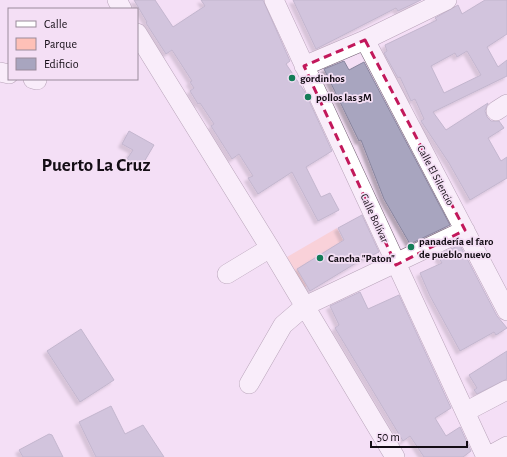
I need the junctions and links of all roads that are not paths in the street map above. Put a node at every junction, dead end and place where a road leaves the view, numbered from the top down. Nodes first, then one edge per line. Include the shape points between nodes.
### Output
1 (274, 0) edge
2 (447, 0) edge
3 (138, 35) edge
4 (365, 40) junction
5 (304, 66) junction
6 (465, 230) junction
7 (270, 248) junction
8 (396, 264) junction
9 (227, 274) dead end
10 (305, 306) junction
11 (507, 311) edge
12 (249, 384) dead end
13 (507, 390) edge
14 (465, 412) junction
15 (507, 446) edge
16 (395, 457) edge
17 (486, 457) edge

1 - 5 street, Calle Bolívar
2 - 4 street
3 - 7 street
4 - 5 street
4 - 6 street, Calle El Silencio
5 - 8 street, Calle Bolívar
6 - 8 street
6 - 11 street, Calle El Silencio
7 - 9 street
7 - 10 street
8 - 10 street
8 - 14 street, Calle Bolívar
10 - 12 street via 283,325
10 - 16 street
13 - 14 street
14 - 17 street, Calle Bolívar
15 - 17 street

